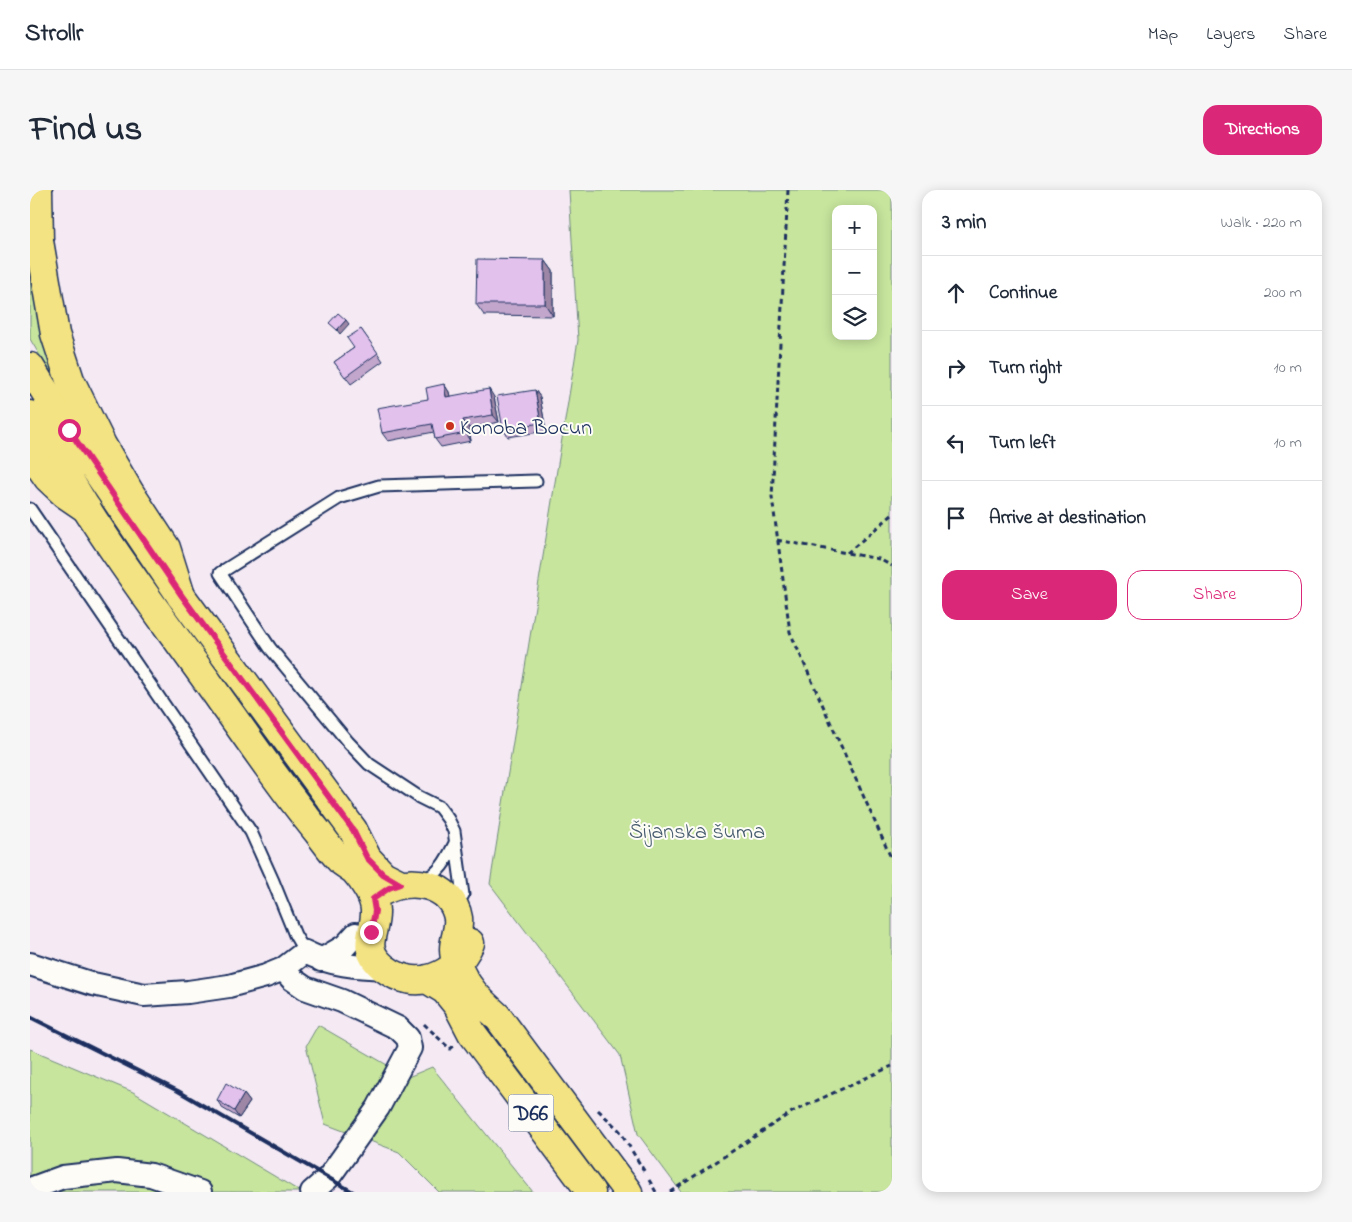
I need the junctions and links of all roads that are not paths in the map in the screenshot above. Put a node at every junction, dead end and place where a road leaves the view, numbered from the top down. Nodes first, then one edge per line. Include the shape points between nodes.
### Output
1 (38, 190) edge
2 (30, 367) edge
3 (30, 415) edge
4 (30, 452) edge
5 (536, 481) dead end
6 (30, 509) edge
7 (87, 509) junction
8 (182, 596) junction
9 (353, 830) junction
10 (455, 843) junction
11 (341, 861) junction
12 (416, 880) junction
13 (463, 894) junction
14 (373, 899) junction
15 (357, 928) junction
16 (463, 953) junction
17 (313, 956) junction
18 (30, 964) edge
19 (374, 968) junction
20 (283, 969) junction
21 (421, 987) junction
22 (30, 1188) edge
23 (200, 1192) edge
24 (312, 1192) edge
25 (591, 1192) edge
26 (628, 1192) edge

1 - 8 main road via 41,250 55,334 70,380 102,445 166,548
2 - 8 main road, D66
3 - 7 main road, D66
4 - 7 main road via 48,478
5 - 10 lane via 379,486 339,498 220,573 270,648 348,742 369,764 439,807 454,831
6 - 17 lane via 251,832 295,935
7 - 11 main road, D66 via 301,812
8 - 9 main road, D66
9 - 12 main road, D66 via 394,862 408,868
9 - 12 main road, D66 via 367,858 383,874
10 - 12 lane via 445,864
10 - 13 lane
11 - 14 main road, D66 via 354,871
11 - 15 main road, D66 via 357,904
12 - 13 main road, D66 via 450,881
12 - 14 main road via 389,888
12 - 16 main road, D66 via 446,895 454,907 458,919 453,950
13 - 16 main road, D66 via 469,906 473,930
14 - 15 main road via 363,911
14 - 19 main road, D66 via 375,911 370,941 377,961
15 - 17 street via 345,946
15 - 19 main road, D66 via 356,945
16 - 21 main road, D66 via 447,972
16 - 26 main road, D66 via 470,959 490,997 496,1016
17 - 19 street
17 - 20 street
18 - 20 street via 93,984 144,995 229,986
19 - 21 main road, D66 via 370,977 390,991 402,995
20 - 24 street via 305,988 342,1001 398,1028 408,1038 410,1048 378,1108 329,1177
21 - 25 main road, D66 via 472,1033
22 - 23 street via 64,1177 116,1171 151,1175

